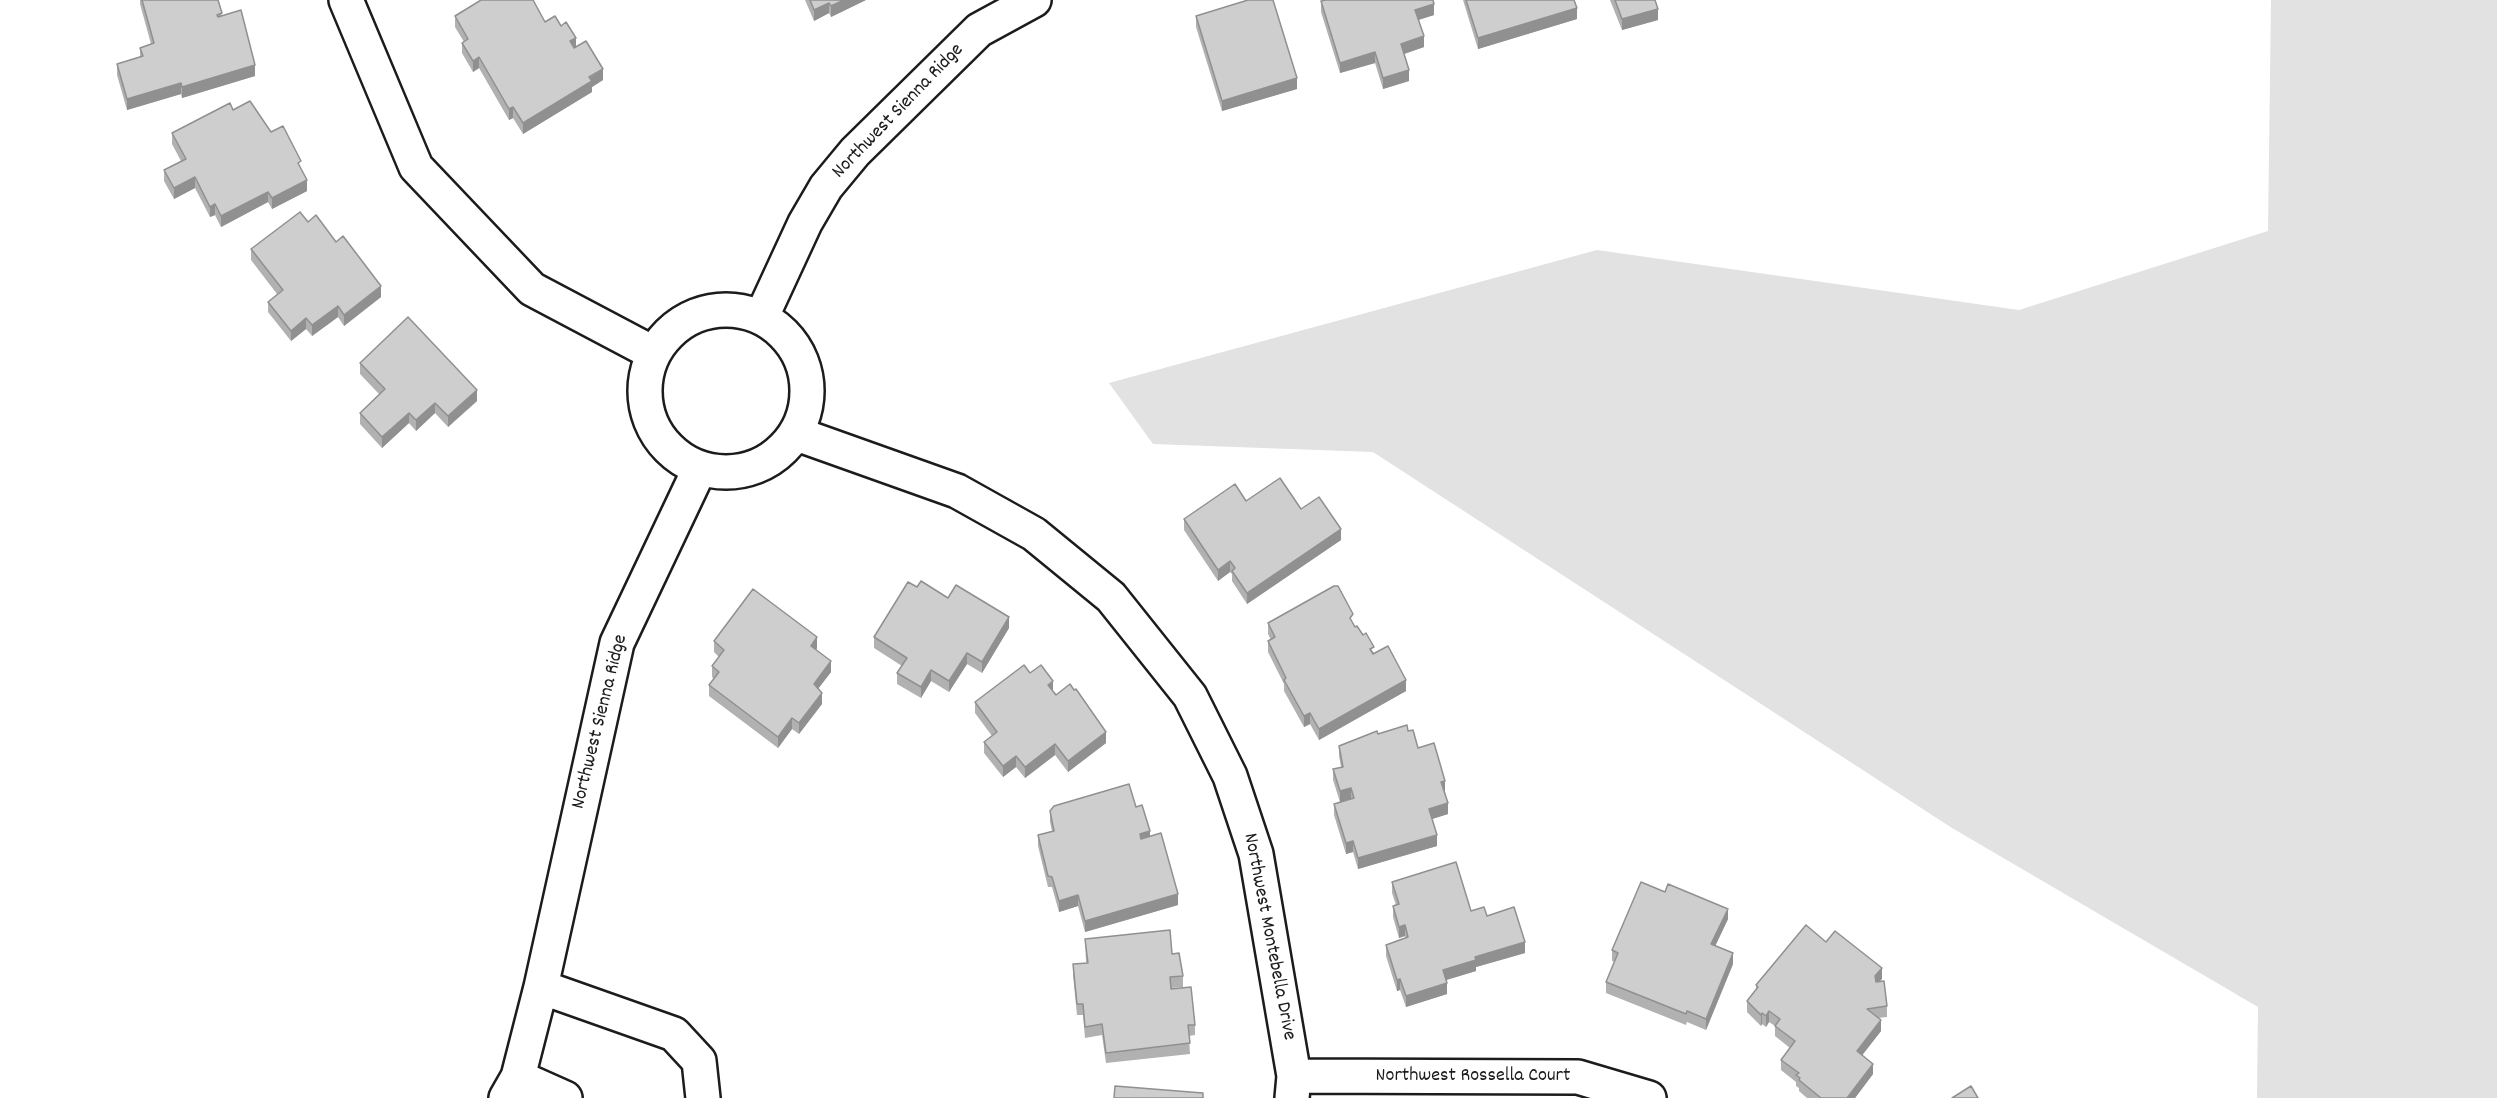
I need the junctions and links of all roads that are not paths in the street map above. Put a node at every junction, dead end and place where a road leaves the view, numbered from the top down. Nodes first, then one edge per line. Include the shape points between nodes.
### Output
1 (346, 0) edge
2 (1034, 0) edge
3 (762, 316) junction
4 (653, 353) junction
5 (796, 434) junction
6 (700, 468) junction
7 (540, 987) junction
8 (1293, 1087) edge
9 (512, 1088) edge
10 (565, 1098) edge
11 (703, 1098) edge
12 (1649, 1098) edge

1 - 4 street via 416,167 532,289
2 - 3 street, Northwest Sienna Ridge via 979,30 855,152 826,187 805,223
3 - 4 street via 717,309 691,317 669,332
3 - 5 street via 788,337 801,359 808,384 807,401
4 - 6 street via 645,380 646,408 656,434 675,455
5 - 6 street via 778,454 754,468 727,473
5 - 8 street, Northwest Montebella Drive via 957,491 1034,534 1111,597 1190,696 1230,776 1256,854
6 - 7 street, Northwest Sienna Ridge via 617,643
7 - 9 street, Northwest Sienna Ridge
7 - 11 street via 674,1034 699,1061
8 - 12 street, Northwest Rossella Court via 1578,1077
9 - 10 street, Northwest Sienna Ridge

